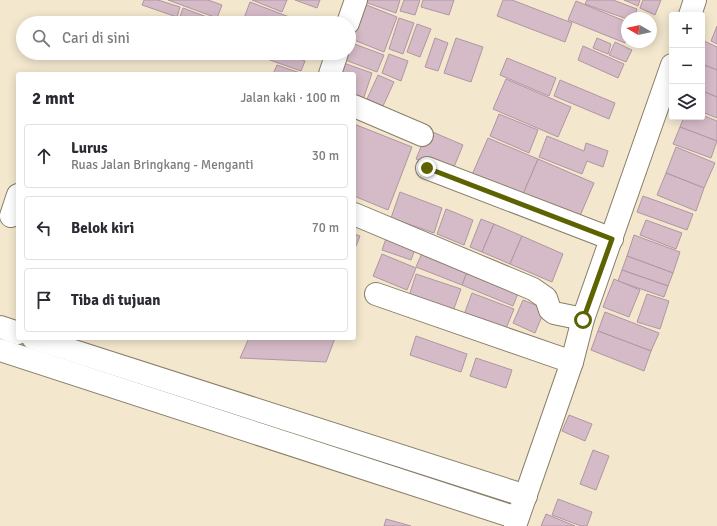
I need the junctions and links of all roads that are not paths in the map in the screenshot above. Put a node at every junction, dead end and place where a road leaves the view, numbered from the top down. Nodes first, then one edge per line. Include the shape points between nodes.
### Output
1 (356, 0) edge
2 (695, 0) edge
3 (691, 12) edge
4 (350, 16) edge
5 (335, 60) edge
6 (331, 72) edge
7 (669, 75) edge
8 (356, 107) edge
9 (422, 134) dead end
10 (427, 168) dead end
11 (16, 200) edge
12 (10, 215) edge
13 (356, 215) edge
14 (612, 239) junction
15 (376, 294) dead end
16 (583, 320) junction
17 (0, 327) edge
18 (16, 332) edge
19 (39, 340) edge
20 (0, 350) edge
21 (572, 362) junction
22 (526, 496) junction
23 (516, 522) edge

1 - 4 street
2 - 3 street
5 - 6 street
7 - 14 street
8 - 9 street
10 - 14 street
11 - 12 street
13 - 16 street via 533,289 546,298 550,310
14 - 16 street
15 - 21 street
16 - 21 street
17 - 18 street
19 - 22 street
20 - 23 street
21 - 22 street
22 - 23 street

